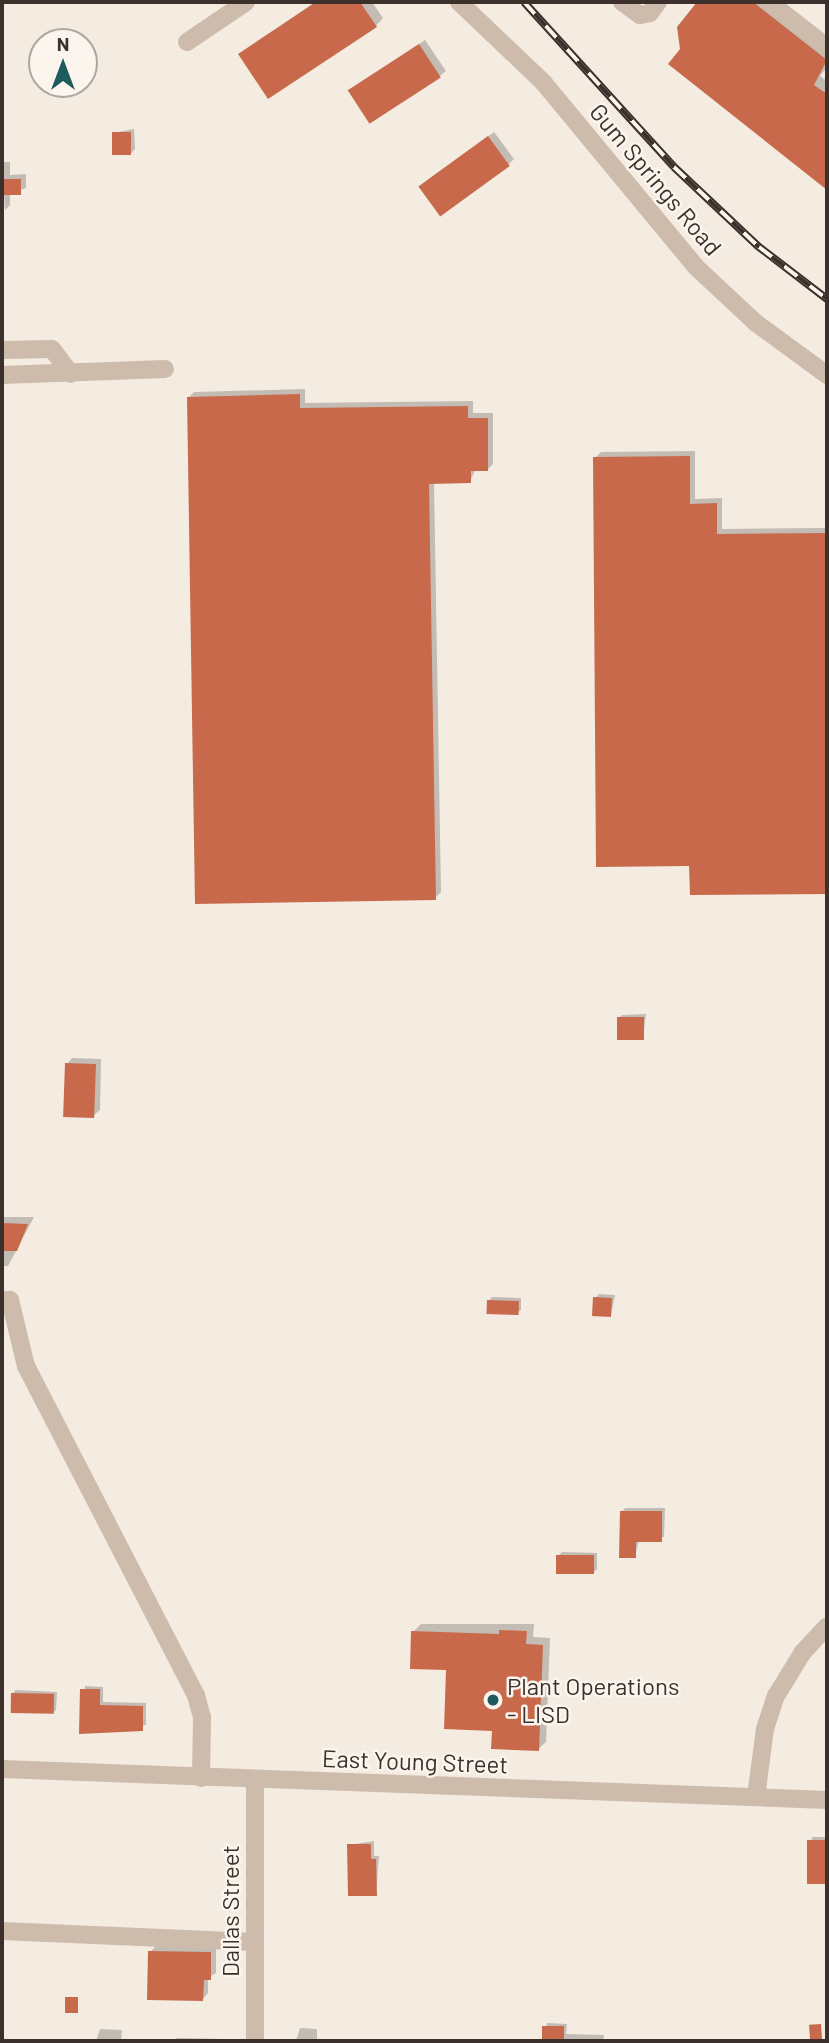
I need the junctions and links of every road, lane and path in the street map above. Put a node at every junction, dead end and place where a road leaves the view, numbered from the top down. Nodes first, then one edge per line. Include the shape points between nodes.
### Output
1 (246, 2) edge
2 (459, 2) edge
3 (622, 2) edge
4 (659, 2) edge
5 (769, 2) edge
6 (187, 42) dead end
7 (827, 47) edge
8 (2, 350) edge
9 (165, 369) dead end
10 (2, 374) edge
11 (71, 374) junction
12 (827, 375) edge
13 (2, 1300) edge
14 (827, 1626) edge
15 (2, 1769) edge
16 (201, 1778) junction
17 (255, 1780) junction
18 (756, 1797) junction
19 (827, 1800) edge
20 (2, 1931) edge
21 (254, 1942) junction
22 (256, 2041) edge

1 - 6 street
2 - 12 street, Gum Springs Road via 542,82 697,268 756,323
3 - 4 street via 640,15 650,13
5 - 7 street
8 - 11 street via 52,349
9 - 11 street
10 - 11 street
13 - 16 street via 10,1300 26,1366 196,1695 202,1718
14 - 18 street via 803,1652 776,1696 761,1747
15 - 16 street, East Young Street
16 - 17 street, East Young Street
17 - 18 street, East Young Street
17 - 21 street, Dallas Street
18 - 19 street, East Young Street
20 - 21 street
21 - 22 street, Dallas Street

